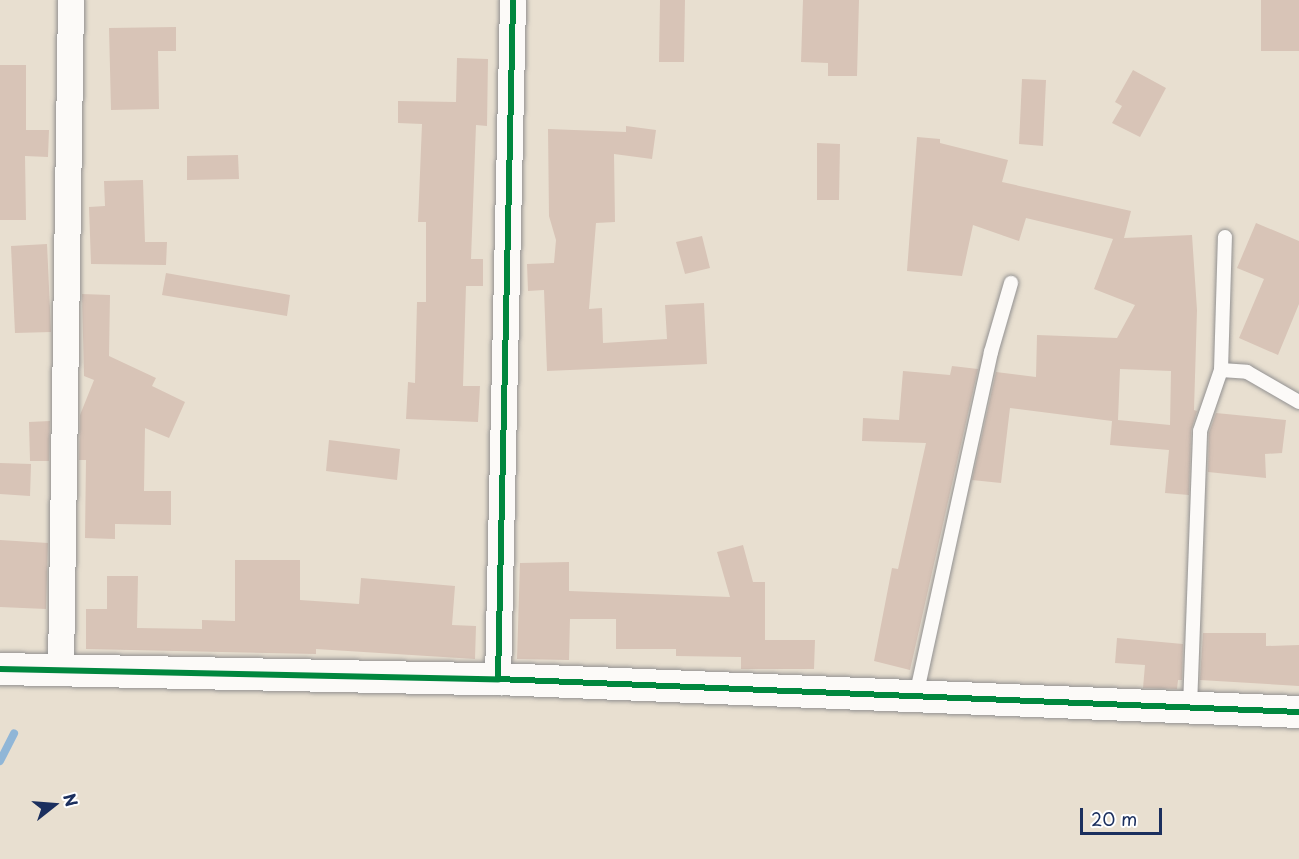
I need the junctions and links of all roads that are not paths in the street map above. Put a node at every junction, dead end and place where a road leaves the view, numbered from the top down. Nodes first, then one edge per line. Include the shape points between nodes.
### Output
1 (71, 0) edge
2 (513, 0) edge
3 (1225, 237) dead end
4 (1011, 282) dead end
5 (1221, 370) junction
6 (1299, 402) edge
7 (61, 668) junction
8 (0, 669) edge
9 (498, 679) junction
10 (916, 696) junction
11 (1190, 707) junction
12 (1299, 712) edge

1 - 7 street
2 - 9 street
3 - 5 lane
4 - 10 lane
5 - 6 lane via 1248,372
5 - 11 lane via 1200,431
7 - 8 street
7 - 9 street
9 - 10 street
10 - 11 street
11 - 12 street

